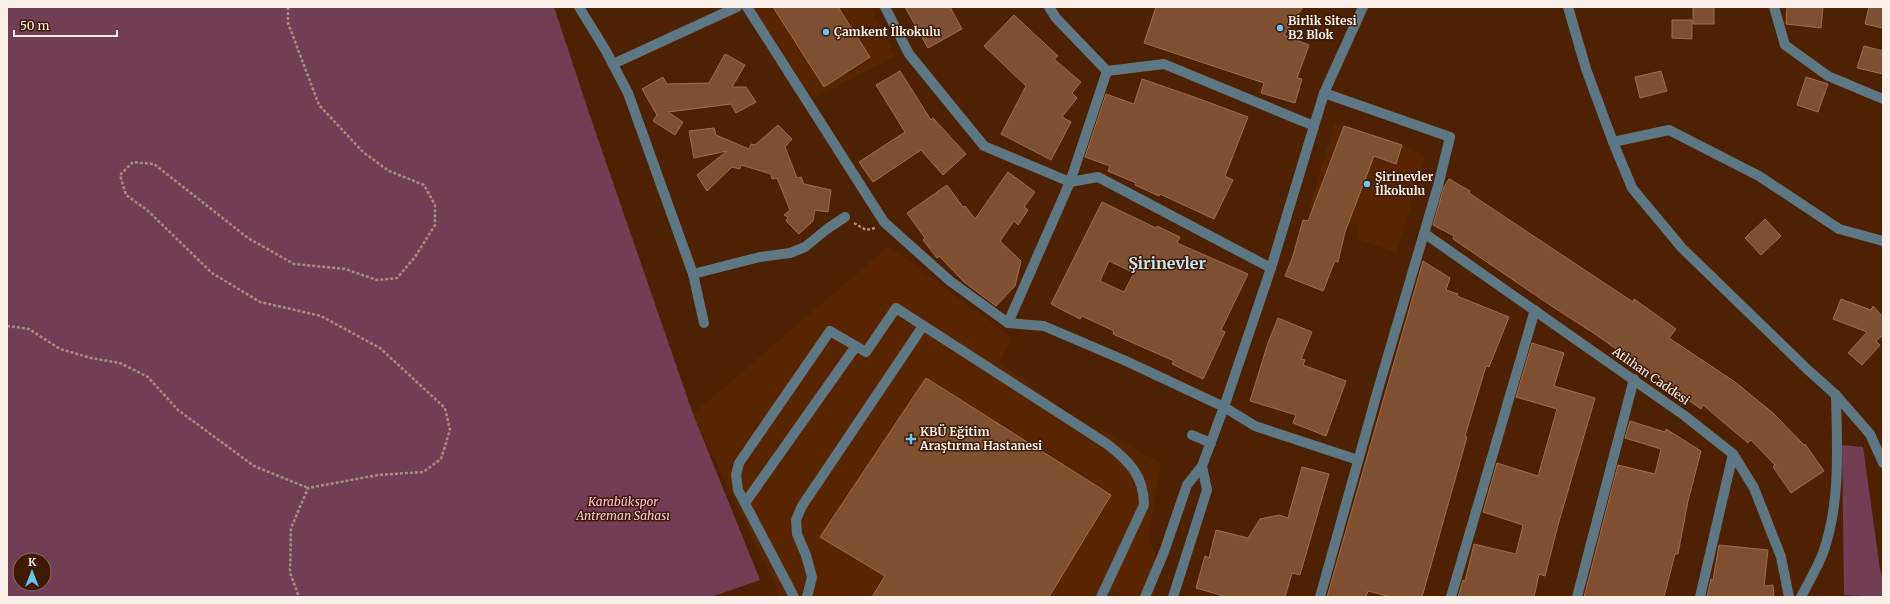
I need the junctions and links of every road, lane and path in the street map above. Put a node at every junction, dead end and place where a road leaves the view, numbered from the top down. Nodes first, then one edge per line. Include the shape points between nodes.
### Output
1 (288, 7) edge
2 (579, 7) edge
3 (737, 7) edge
4 (747, 7) edge
5 (885, 7) edge
6 (1049, 7) edge
7 (1363, 7) edge
8 (1568, 7) edge
9 (1774, 7) edge
10 (613, 64) junction
11 (1107, 70) junction
12 (1324, 93) junction
13 (1883, 99) edge
14 (1314, 126) junction
15 (1613, 142) junction
16 (1070, 182) junction
17 (845, 217) joint
18 (884, 222) junction
19 (1424, 234) junction
20 (1883, 241) edge
21 (1271, 268) junction
22 (694, 274) junction
23 (1535, 310) junction
24 (704, 323) dead end
25 (1008, 323) junction
26 (7, 326) edge
27 (923, 326) junction
28 (856, 346) junction
29 (1634, 379) junction
30 (1836, 395) junction
31 (1224, 407) junction
32 (1192, 435) dead end
33 (1211, 443) junction
34 (1733, 454) junction
35 (1358, 460) junction
36 (1883, 463) edge
37 (1202, 466) junction
38 (308, 488) junction
39 (745, 503) junction
40 (792, 596) edge
41 (299, 597) edge
42 (807, 597) edge
43 (1101, 597) edge
44 (1145, 597) edge
45 (1173, 597) edge
46 (1320, 597) edge
47 (1451, 597) edge
48 (1577, 597) edge
49 (1700, 597) edge
50 (1789, 597) edge
51 (1801, 597) edge

1 - 38 path via 288,23 319,105 369,156 388,171 424,185 435,205 435,225 415,257 397,278 377,280 345,269 294,264 248,238 154,164 133,162 120,175 126,195 147,210 212,273 260,302 321,316 380,348 445,408 450,430 441,459 423,472 378,475
2 - 10 street
3 - 10 street
4 - 18 street
5 - 16 street via 909,54 984,146
6 - 11 street via 1056,18
7 - 12 street
8 - 15 street via 1586,69
9 - 13 street via 1785,45 1828,76
10 - 22 street via 628,92
11 - 14 street via 1164,64
11 - 16 street
12 - 14 street
12 - 19 street via 1450,137
14 - 21 street
15 - 20 street via 1669,130 1759,176 1839,229
15 - 30 street via 1632,188 1682,248
16 - 21 street via 1098,177
16 - 25 street
17 - 18 path via 866,230 876,228
17 - 22 street via 813,242 790,253 730,263
18 - 25 street via 950,281
19 - 23 street, Atlıhan Caddesi
19 - 35 street
21 - 31 street
22 - 24 street
23 - 29 street, Atlıhan Caddesi
23 - 47 street
25 - 31 street via 1044,326
26 - 38 path via 29,330 60,349 120,363 148,377 178,410 254,466
27 - 28 street via 896,308 866,352
27 - 42 street via 802,506 796,520 797,534 812,576
27 - 43 street via 1107,444 1124,456 1136,472 1144,492 1144,505
28 - 39 street
28 - 39 street via 830,331 739,463 736,476 738,490
29 - 34 street, Atlıhan Caddesi
29 - 48 street
30 - 36 street via 1870,434
30 - 51 street via 1836,494 1823,551
31 - 33 street
31 - 35 street via 1255,426
32 - 33 street
33 - 37 street
34 - 49 street
34 - 50 street, Atlıhan Caddesi via 1754,488 1781,557
35 - 46 street
37 - 44 street via 1187,485
37 - 45 street via 1207,490
38 - 41 path via 291,528 290,573
39 - 40 street

